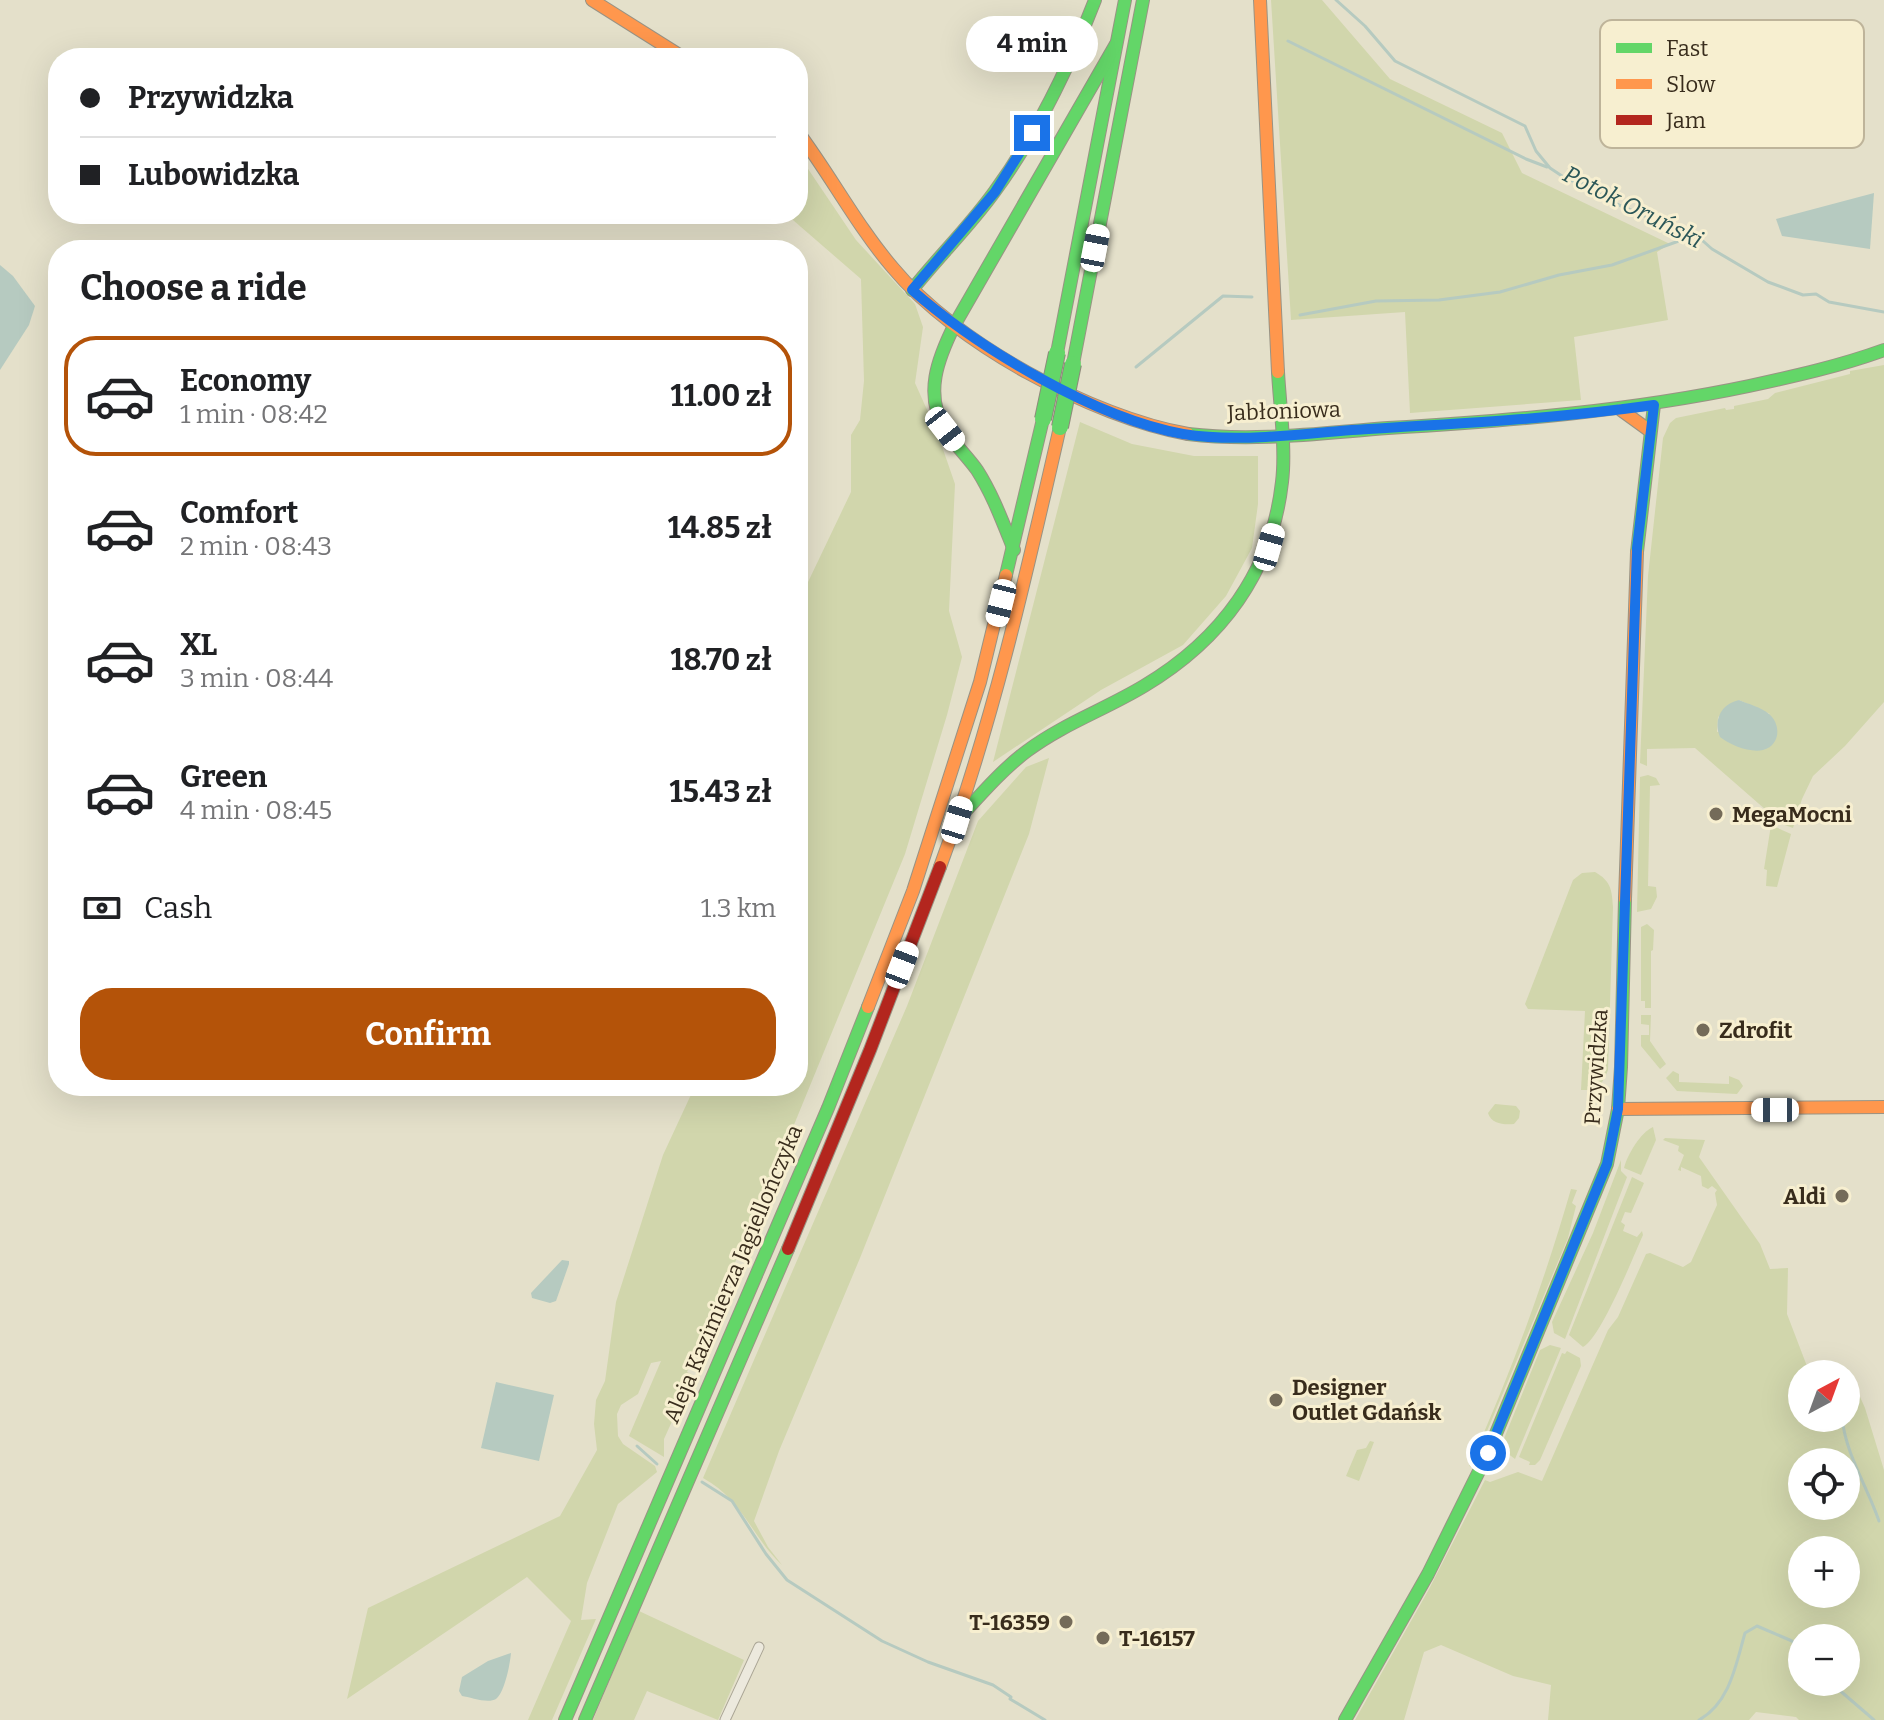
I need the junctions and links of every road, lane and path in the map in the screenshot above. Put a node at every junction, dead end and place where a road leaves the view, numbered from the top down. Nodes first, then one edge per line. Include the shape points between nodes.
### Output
1 (592, 0) edge
2 (1095, 0) edge
3 (1125, 0) edge
4 (1143, 0) edge
5 (1260, 0) edge
6 (1116, 44) junction
7 (668, 48) edge
8 (808, 147) edge
9 (912, 290) junction
10 (955, 324) junction
11 (1884, 350) edge
12 (1654, 405) junction
13 (1621, 410) junction
14 (1650, 431) junction
15 (1282, 435) junction
16 (1014, 550) junction
17 (957, 820) junction
18 (1884, 1107) edge
19 (1618, 1109) junction
20 (759, 1647) dead end
21 (565, 1720) edge
22 (585, 1720) edge
23 (725, 1720) edge
24 (1345, 1720) edge

1 - 7 main road
2 - 9 main road via 1060,84 1015,161
3 - 6 main road, Aleja Kazimierza Jagiellończyka
4 - 17 main road, Aleja Kazimierza Jagiellończyka, bridge via 1060,427 1018,612
5 - 15 main road
6 - 10 main road
6 - 16 main road, Aleja Kazimierza Jagiellończyka, bridge
8 - 9 main road, Jabłoniowa via 883,257
9 - 10 main road, Jabłoniowa
10 - 15 main road, Jabłoniowa via 1086,401 1150,426 1185,434
10 - 16 main road via 933,374 935,404 945,429 991,493
11 - 12 main road, Jabłoniowa via 1831,368
12 - 13 main road, Jabłoniowa
12 - 14 main road, Przywidzka
13 - 14 main road
13 - 15 main road, Jabłoniowa
14 - 19 main road, Przywidzka via 1637,548
15 - 17 main road via 1281,506 1269,547 1223,626 1181,663 1028,751
16 - 21 main road, Aleja Kazimierza Jagiellończyka via 931,841 857,1037
17 - 22 main road, Aleja Kazimierza Jagiellończyka via 858,1081
18 - 19 main road
19 - 24 main road, Przywidzka via 1607,1164 1480,1473
20 - 23 street

